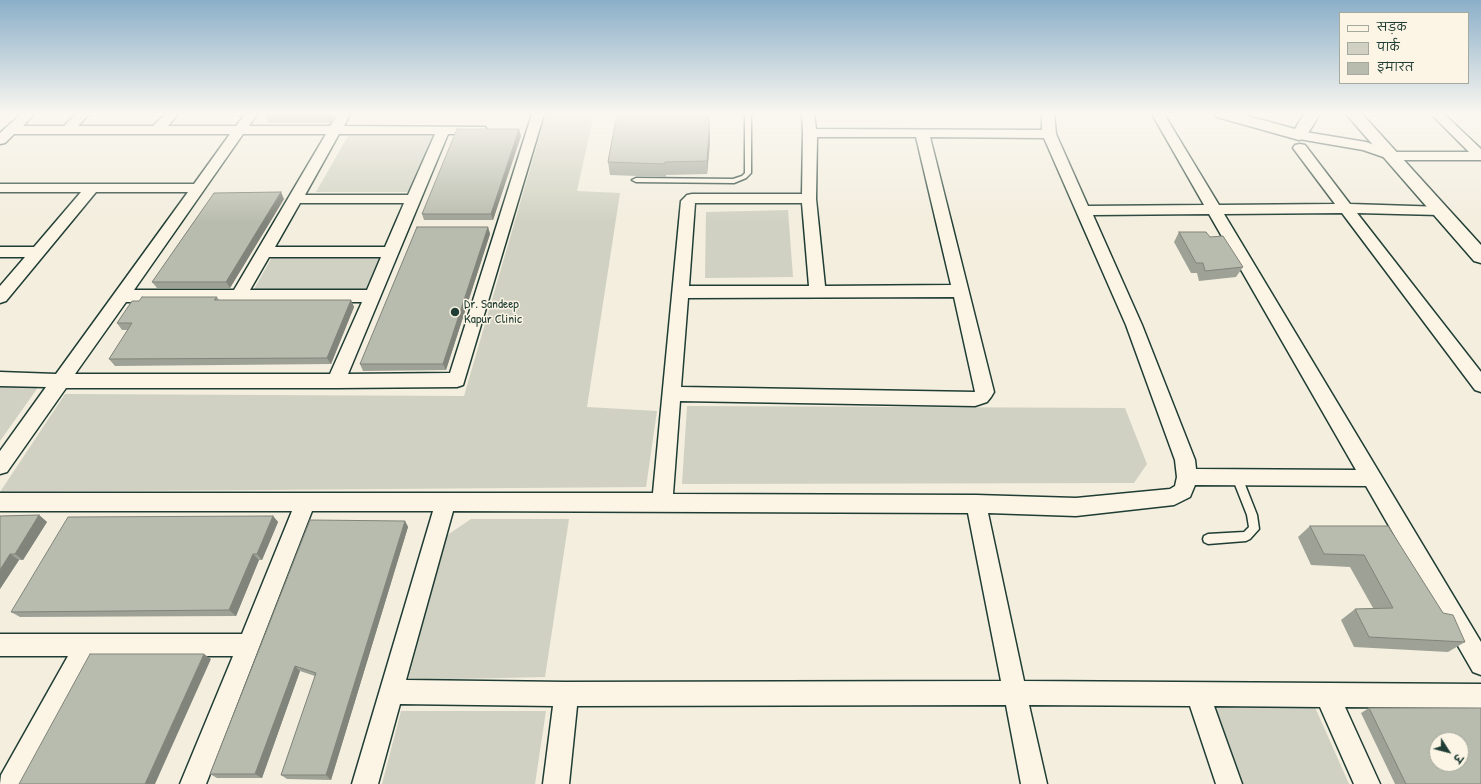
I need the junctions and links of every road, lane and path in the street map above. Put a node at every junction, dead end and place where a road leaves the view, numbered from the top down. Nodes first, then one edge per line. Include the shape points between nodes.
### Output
1 (224, 151) edge
2 (322, 151) edge
3 (434, 151) edge
4 (521, 151) edge
5 (748, 151) edge
6 (810, 151) edge
7 (926, 151) edge
8 (1056, 151) edge
9 (1179, 151) edge
10 (1305, 151) edge
11 (1378, 151) edge
12 (1387, 151) edge
13 (1392, 156) junction
14 (1481, 156) edge
15 (636, 180) dead end
16 (0, 188) edge
17 (92, 188) junction
18 (198, 188) junction
19 (295, 199) junction
20 (414, 199) junction
21 (810, 199) junction
22 (1344, 208) junction
23 (1214, 210) junction
24 (1439, 210) junction
25 (1083, 211) junction
26 (402, 227) junction
27 (418, 227) edge
28 (489, 227) edge
29 (504, 227) junction
30 (0, 252) edge
31 (38, 252) junction
32 (264, 252) junction
33 (391, 252) junction
34 (1481, 257) edge
35 (817, 291) junction
36 (961, 291) junction
37 (680, 292) junction
38 (122, 296) junction
39 (239, 296) junction
40 (373, 296) junction
41 (0, 297) edge
42 (0, 379) edge
43 (61, 381) junction
44 (336, 381) junction
45 (1481, 385) edge
46 (671, 394) junction
47 (0, 466) edge
48 (1187, 477) junction
49 (1236, 477) junction
50 (1370, 478) junction
51 (0, 502) edge
52 (662, 502) junction
53 (305, 503) junction
54 (445, 503) junction
55 (976, 504) junction
56 (1208, 539) dead end
57 (0, 645) edge
58 (87, 645) junction
59 (248, 645) junction
60 (1481, 664) edge
61 (392, 692) junction
62 (1014, 693) junction
63 (566, 694) junction
64 (1198, 695) junction
65 (1327, 695) junction
66 (1481, 696) edge
67 (10, 784) edge
68 (193, 784) edge
69 (365, 784) edge
70 (556, 784) edge
71 (1034, 784) edge
72 (1229, 784) edge
73 (1367, 784) edge

1 - 18 street
2 - 19 street
3 - 20 street
4 - 29 street
5 - 15 lane via 748,172 744,177 734,181
6 - 21 street
7 - 36 street
8 - 25 street
9 - 23 street
10 - 22 street
11 - 13 street
12 - 13 street
13 - 14 street
13 - 24 street
16 - 17 street
17 - 18 street
17 - 31 street
18 - 38 street
19 - 20 street
19 - 32 street
20 - 26 street
21 - 35 street
21 - 37 street via 689,200
22 - 23 street
22 - 24 street
22 - 45 street
23 - 25 street
23 - 50 street
24 - 34 street
25 - 48 street via 1134,325 1185,460
26 - 27 street
26 - 33 street
28 - 29 street
29 - 44 street via 457,380
30 - 31 street
31 - 41 street
32 - 33 street
32 - 39 street
33 - 40 street
35 - 36 street
35 - 37 street
36 - 46 street via 985,392 975,400
37 - 46 street
38 - 39 street
38 - 43 street
39 - 40 street
40 - 44 street
42 - 43 street
43 - 44 street
43 - 47 street
46 - 52 street
48 - 49 street
48 - 55 street via 1183,491 1174,497 1076,507
49 - 50 street
49 - 56 lane via 1252,515 1254,529 1246,536
50 - 60 street
51 - 53 street
52 - 54 street
52 - 55 street
53 - 54 street
53 - 59 street
54 - 61 street
55 - 62 street
57 - 58 street
58 - 59 street
58 - 67 street
59 - 68 street
61 - 63 street
61 - 69 street
62 - 63 street
62 - 64 street
62 - 71 street
63 - 70 street
64 - 65 street
64 - 72 street
65 - 66 street
65 - 73 street

